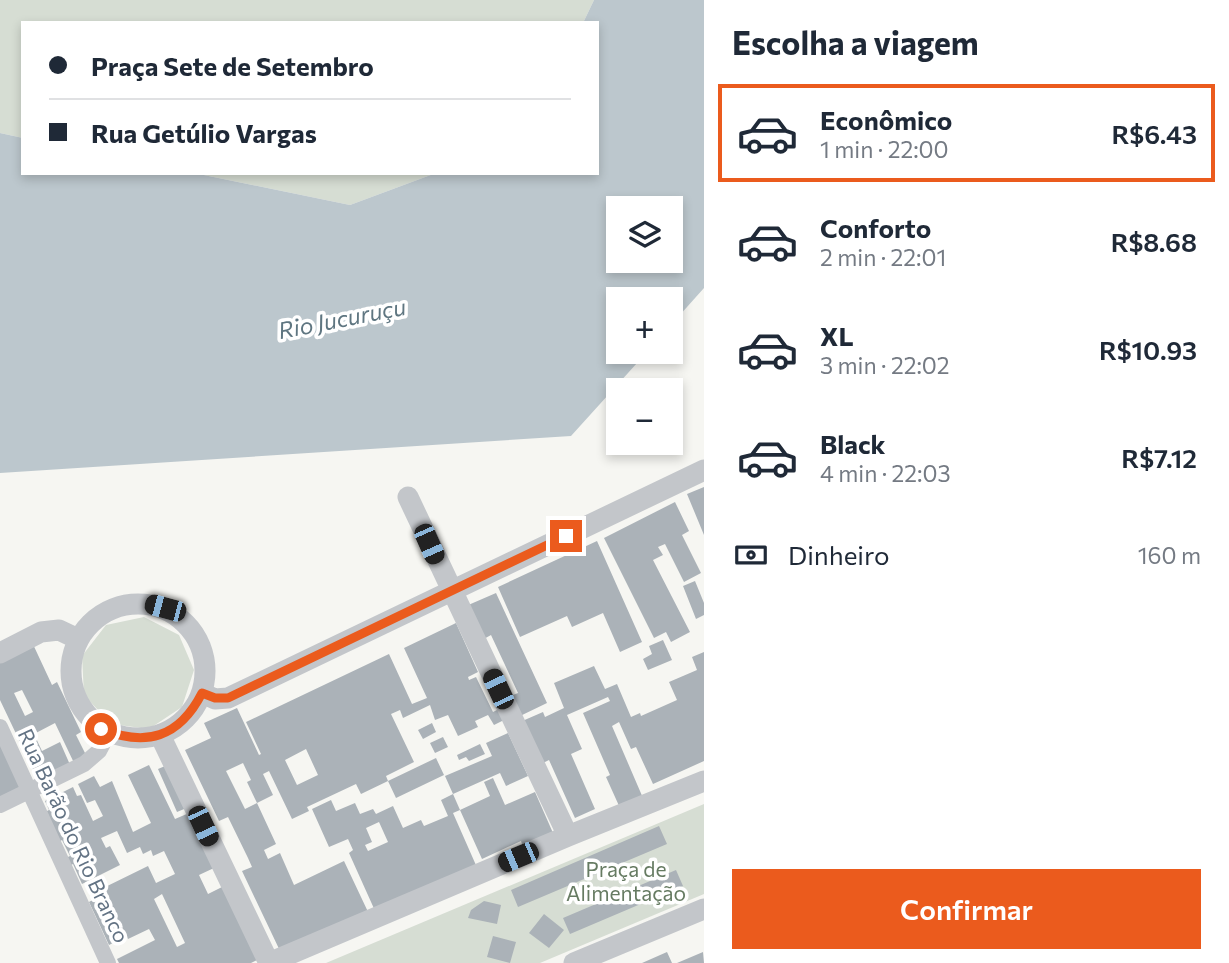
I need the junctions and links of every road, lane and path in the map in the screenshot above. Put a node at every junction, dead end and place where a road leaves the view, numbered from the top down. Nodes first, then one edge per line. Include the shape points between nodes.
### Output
1 (704, 470) edge
2 (408, 497) dead end
3 (451, 591) junction
4 (78, 639) junction
5 (0, 653) edge
6 (202, 693) junction
7 (0, 727) edge
8 (109, 732) junction
9 (160, 735) junction
10 (704, 781) edge
11 (30, 791) junction
12 (0, 805) edge
13 (568, 836) junction
14 (704, 909) edge
15 (624, 954) edge
16 (108, 963) edge
17 (269, 963) edge
18 (574, 963) edge

1 - 3 street
2 - 3 street
3 - 6 street via 228,698
3 - 13 street
4 - 5 street via 59,630 41,632
4 - 6 street via 106,611 125,604 165,608 182,619 203,653
4 - 8 street via 70,669 75,698 86,715
6 - 9 street via 178,726
7 - 11 street, Rua Barão do Rio Branco
8 - 9 street via 139,739
8 - 11 street via 99,751 84,764
9 - 17 street
10 - 13 street
11 - 12 street
11 - 16 street, Rua Barão do Rio Branco
13 - 17 street
14 - 15 street
15 - 18 street

